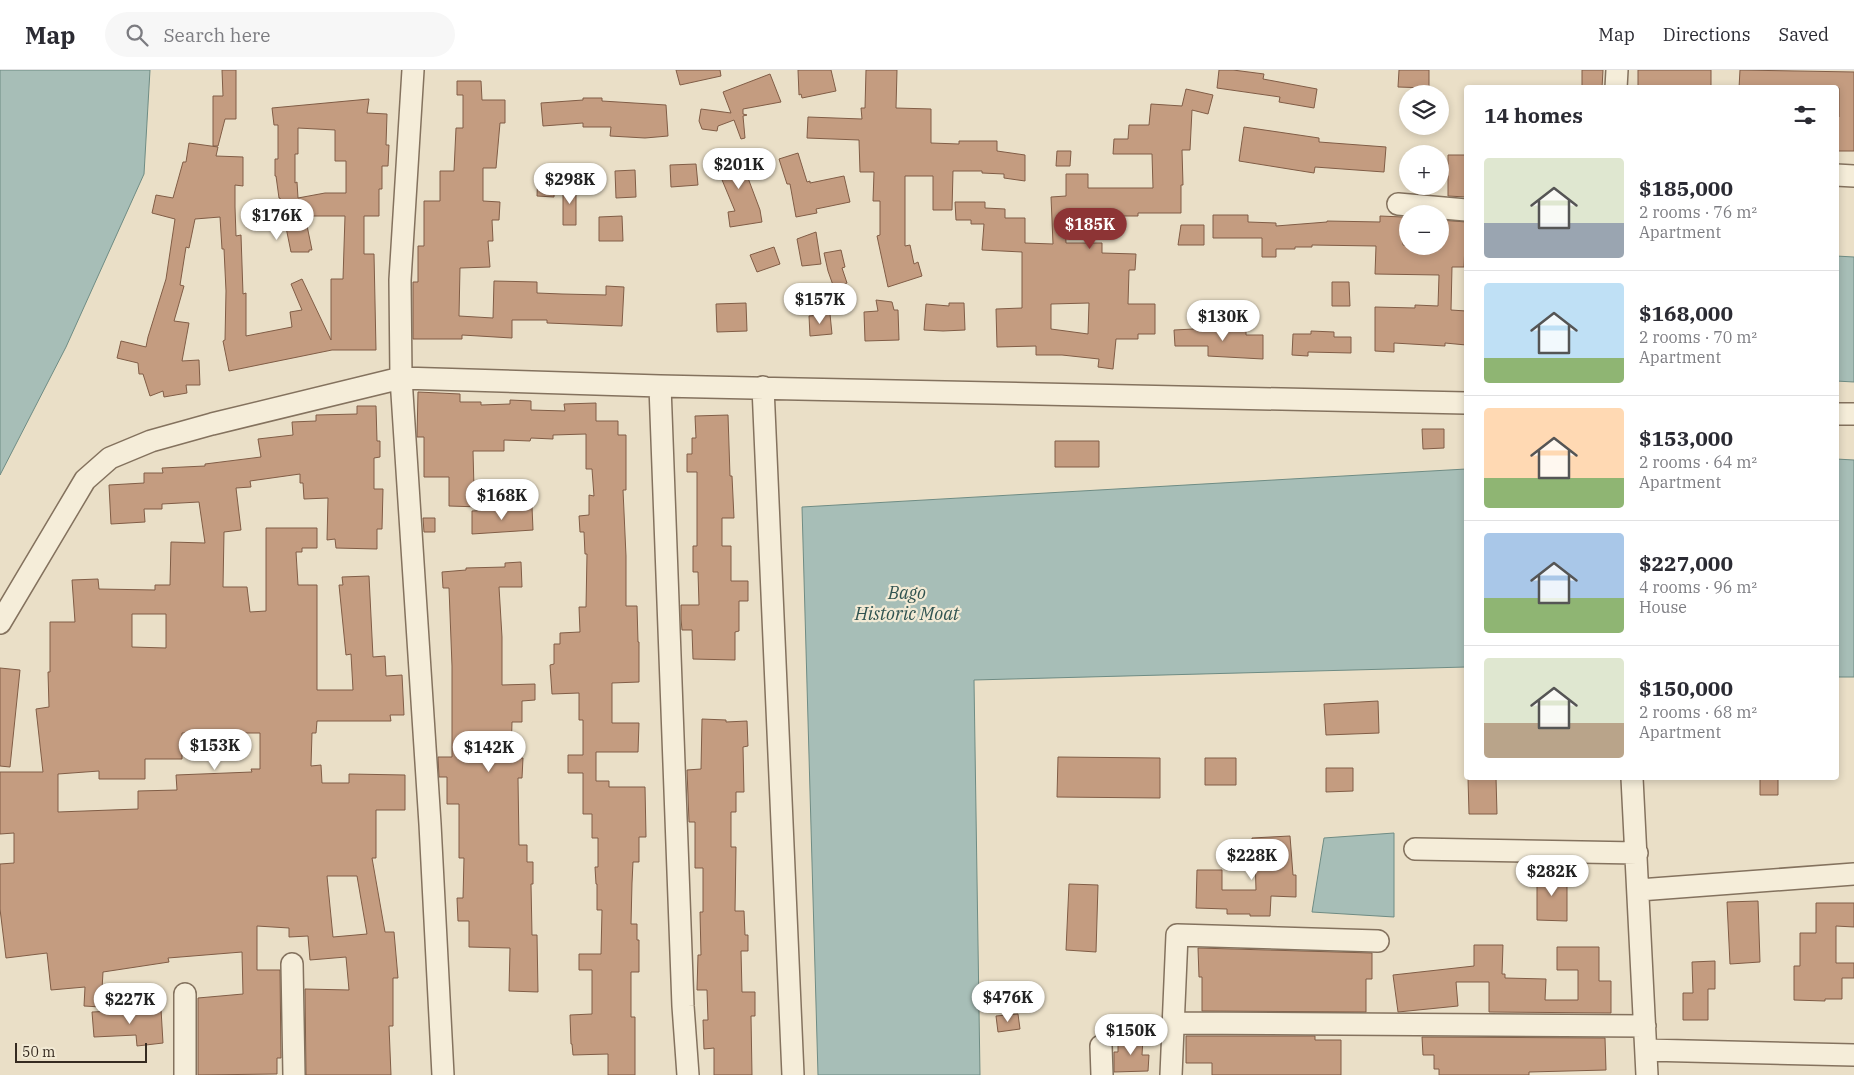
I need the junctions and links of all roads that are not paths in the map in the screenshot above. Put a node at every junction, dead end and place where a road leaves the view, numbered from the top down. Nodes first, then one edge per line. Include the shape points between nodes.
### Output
1 (413, 70) edge
2 (1617, 70) edge
3 (1616, 85) edge
4 (1839, 175) edge
5 (1854, 176) edge
6 (1398, 204) dead end
7 (1464, 210) edge
8 (401, 378) junction
9 (660, 386) junction
10 (763, 387) junction
11 (1464, 404) edge
12 (1839, 414) edge
13 (1854, 414) edge
14 (0, 623) edge
15 (1632, 780) edge
16 (1415, 849) dead end
17 (1637, 853) junction
18 (1854, 874) edge
19 (1639, 890) junction
20 (1378, 941) dead end
21 (292, 964) dead end
22 (185, 994) dead end
23 (1174, 1023) junction
24 (1645, 1026) junction
25 (1101, 1046) dead end
26 (1646, 1050) junction
27 (1854, 1055) edge
28 (185, 1075) edge
29 (294, 1075) edge
30 (443, 1075) edge
31 (688, 1075) edge
32 (793, 1075) edge
33 (1102, 1075) edge
34 (1171, 1075) edge
35 (1647, 1075) edge

1 - 8 street via 400,280
2 - 3 street
4 - 5 street
6 - 7 street
8 - 9 street
8 - 14 street via 212,424 151,441 110,458 85,480
8 - 30 street
9 - 10 street
9 - 31 street
10 - 11 street
10 - 32 street
12 - 13 street
15 - 17 street
16 - 17 street
17 - 19 street
18 - 19 street
19 - 24 street
20 - 23 street via 1177,935
21 - 29 street
22 - 28 street
23 - 24 street
23 - 34 street
24 - 26 street
25 - 33 street
26 - 27 street
26 - 35 street

